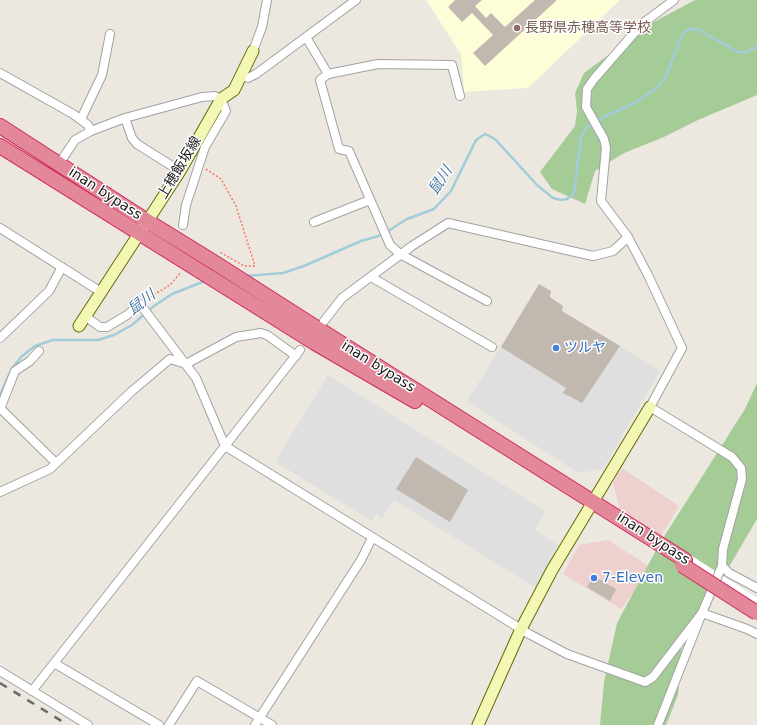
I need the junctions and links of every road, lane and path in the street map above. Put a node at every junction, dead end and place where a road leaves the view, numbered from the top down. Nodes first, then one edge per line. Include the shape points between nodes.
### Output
1 (267, 0) edge
2 (356, 0) edge
3 (674, 0) edge
4 (110, 34) dead end
5 (306, 37) junction
6 (253, 51) joint
7 (0, 73) edge
8 (328, 74) junction
9 (243, 75) junction
10 (460, 96) dead end
11 (221, 99) junction
12 (125, 118) junction
13 (81, 120) junction
14 (0, 126) edge
15 (91, 131) junction
16 (0, 146) edge
17 (59, 164) junction
18 (199, 165) junction
19 (180, 171) junction
20 (370, 200) junction
21 (314, 222) dead end
22 (183, 225) dead end
23 (144, 227) junction
24 (0, 228) edge
25 (628, 237) junction
26 (400, 254) junction
27 (213, 258) junction
28 (62, 267) junction
29 (187, 269) dead end
30 (371, 277) junction
31 (101, 292) junction
32 (255, 297) junction
33 (487, 301) dead end
34 (141, 306) junction
35 (85, 316) junction
36 (324, 321) dead end
37 (79, 326) dead end
38 (0, 338) edge
39 (492, 347) dead end
40 (39, 351) dead end
41 (186, 364) junction
42 (650, 407) junction
43 (0, 409) edge
44 (225, 446) junction
45 (56, 463) junction
46 (0, 492) edge
47 (592, 504) junction
48 (372, 538) junction
49 (683, 563) junction
50 (722, 566) junction
51 (757, 588) edge
52 (757, 607) edge
53 (757, 612) edge
54 (702, 613) junction
55 (521, 629) junction
56 (757, 634) edge
57 (54, 663) junction
58 (0, 671) edge
59 (32, 690) junction
60 (260, 717) junction
61 (88, 725) edge
62 (159, 725) edge
63 (169, 725) edge
64 (255, 725) edge
65 (272, 725) edge
66 (478, 725) edge
67 (658, 725) edge

1 - 6 street via 262,27
2 - 5 street
3 - 25 street via 642,24 587,89 586,107 604,139 606,148 601,201
4 - 13 street via 102,75
5 - 8 street
5 - 9 street via 256,74 248,78
6 - 9 street, 上穂飯坂線
7 - 13 street
8 - 10 street via 378,64 452,65
8 - 20 street via 320,80 339,149 349,151
9 - 11 street, 上穂飯坂線 via 234,90
11 - 12 street via 215,96 202,97
11 - 18 street via 226,111 205,147
11 - 19 street, 上穂飯坂線
12 - 15 street
12 - 19 street via 132,138 137,144
13 - 15 street
14 - 17 highway, inan bypass
15 - 17 street via 75,140
16 - 23 highway, inan bypass
17 - 23 highway, inan bypass
18 - 22 street via 186,205
18 - 27 path via 222,179 236,206 255,266 244,266 221,252
19 - 23 street, 上穂飯坂線
20 - 21 street
20 - 26 street via 390,245
23 - 27 highway, inan bypass
23 - 31 street, 上穂飯坂線
23 - 32 highway, inan bypass via 201,270
24 - 28 street
25 - 26 street via 613,250 593,256 448,223
25 - 42 street via 682,348
26 - 30 street
26 - 33 street
27 - 32 highway, inan bypass
28 - 31 street
28 - 38 street via 49,291
29 - 34 path via 180,272 170,285
30 - 36 street via 342,298
30 - 39 street
31 - 35 street, 上穂飯坂線
32 - 47 highway, inan bypass
34 - 35 street via 107,327 100,327
34 - 41 street
35 - 37 street, 上穂飯坂線
40 - 43 street via 15,371
41 - 44 street via 196,378
41 - 44 street via 236,337 261,333 298,353
41 - 45 street via 170,359
42 - 47 street
42 - 50 street via 732,457 741,468 742,479 723,549
43 - 45 street
44 - 48 street
44 - 57 street
45 - 46 street via 50,469
47 - 49 highway, inan bypass
47 - 55 street via 552,570
48 - 55 street
48 - 60 street via 361,560
49 - 52 highway, inan bypass
49 - 53 highway, inan bypass, bridge
50 - 51 street via 729,573
50 - 54 street
54 - 55 street via 653,677 645,682 567,654
54 - 56 street
54 - 67 street
55 - 66 street
57 - 59 street
57 - 62 street
58 - 59 street
59 - 61 street
60 - 63 street via 197,681
60 - 64 street
60 - 65 street

